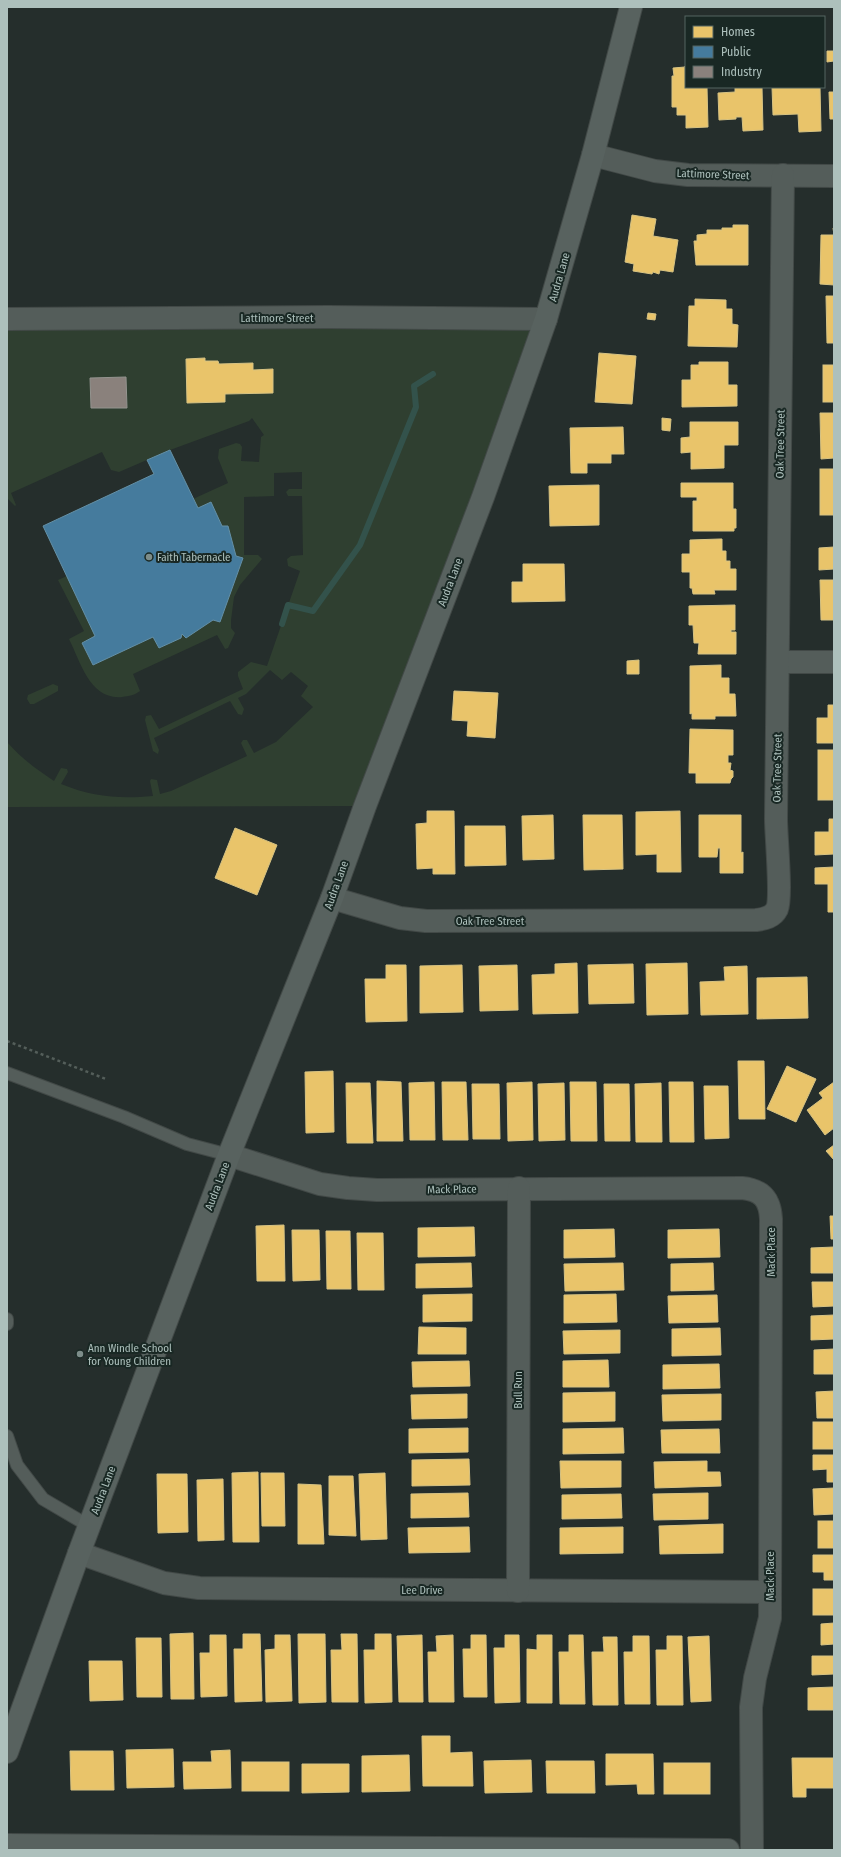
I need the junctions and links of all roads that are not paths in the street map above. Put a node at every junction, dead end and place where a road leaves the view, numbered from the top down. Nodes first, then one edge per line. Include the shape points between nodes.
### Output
1 (631, 7) edge
2 (593, 155) junction
3 (783, 175) junction
4 (834, 176) edge
5 (7, 319) edge
6 (546, 319) junction
7 (778, 662) junction
8 (834, 662) edge
9 (332, 898) junction
10 (7, 1073) edge
11 (229, 1155) junction
12 (519, 1188) junction
13 (7, 1319) edge
14 (7, 1324) edge
15 (7, 1436) edge
16 (89, 1526) junction
17 (79, 1553) junction
18 (518, 1591) junction
19 (770, 1592) junction
20 (7, 1752) edge
21 (7, 1845) edge
22 (728, 1850) edge
23 (752, 1850) edge

1 - 2 street, Audra Lane
2 - 3 street, Lattimore Street via 671,173 706,176
2 - 6 street, Audra Lane
3 - 4 street, Lattimore Street
3 - 7 street, Oak Tree Street
5 - 6 street, Lattimore Street
6 - 9 street, Audra Lane via 483,497
7 - 8 street
7 - 9 street, Oak Tree Street via 778,898 777,908 768,918 426,921 400,918
9 - 11 street, Audra Lane
10 - 11 lane via 124,1117 187,1144
11 - 12 street, Mack Place via 320,1184 348,1188
11 - 16 street, Audra Lane
12 - 18 street, Bull Run
12 - 19 street, Mack Place via 742,1188 757,1191 767,1199 771,1219
13 - 14 lane
15 - 16 lane via 17,1465 43,1499
16 - 17 street, Audra Lane
17 - 18 street, Lee Drive via 164,1583 199,1588
17 - 20 street, Audra Lane
18 - 19 street, Lee Drive
19 - 23 street, Mack Place via 769,1624 755,1678 751,1707
21 - 22 street

